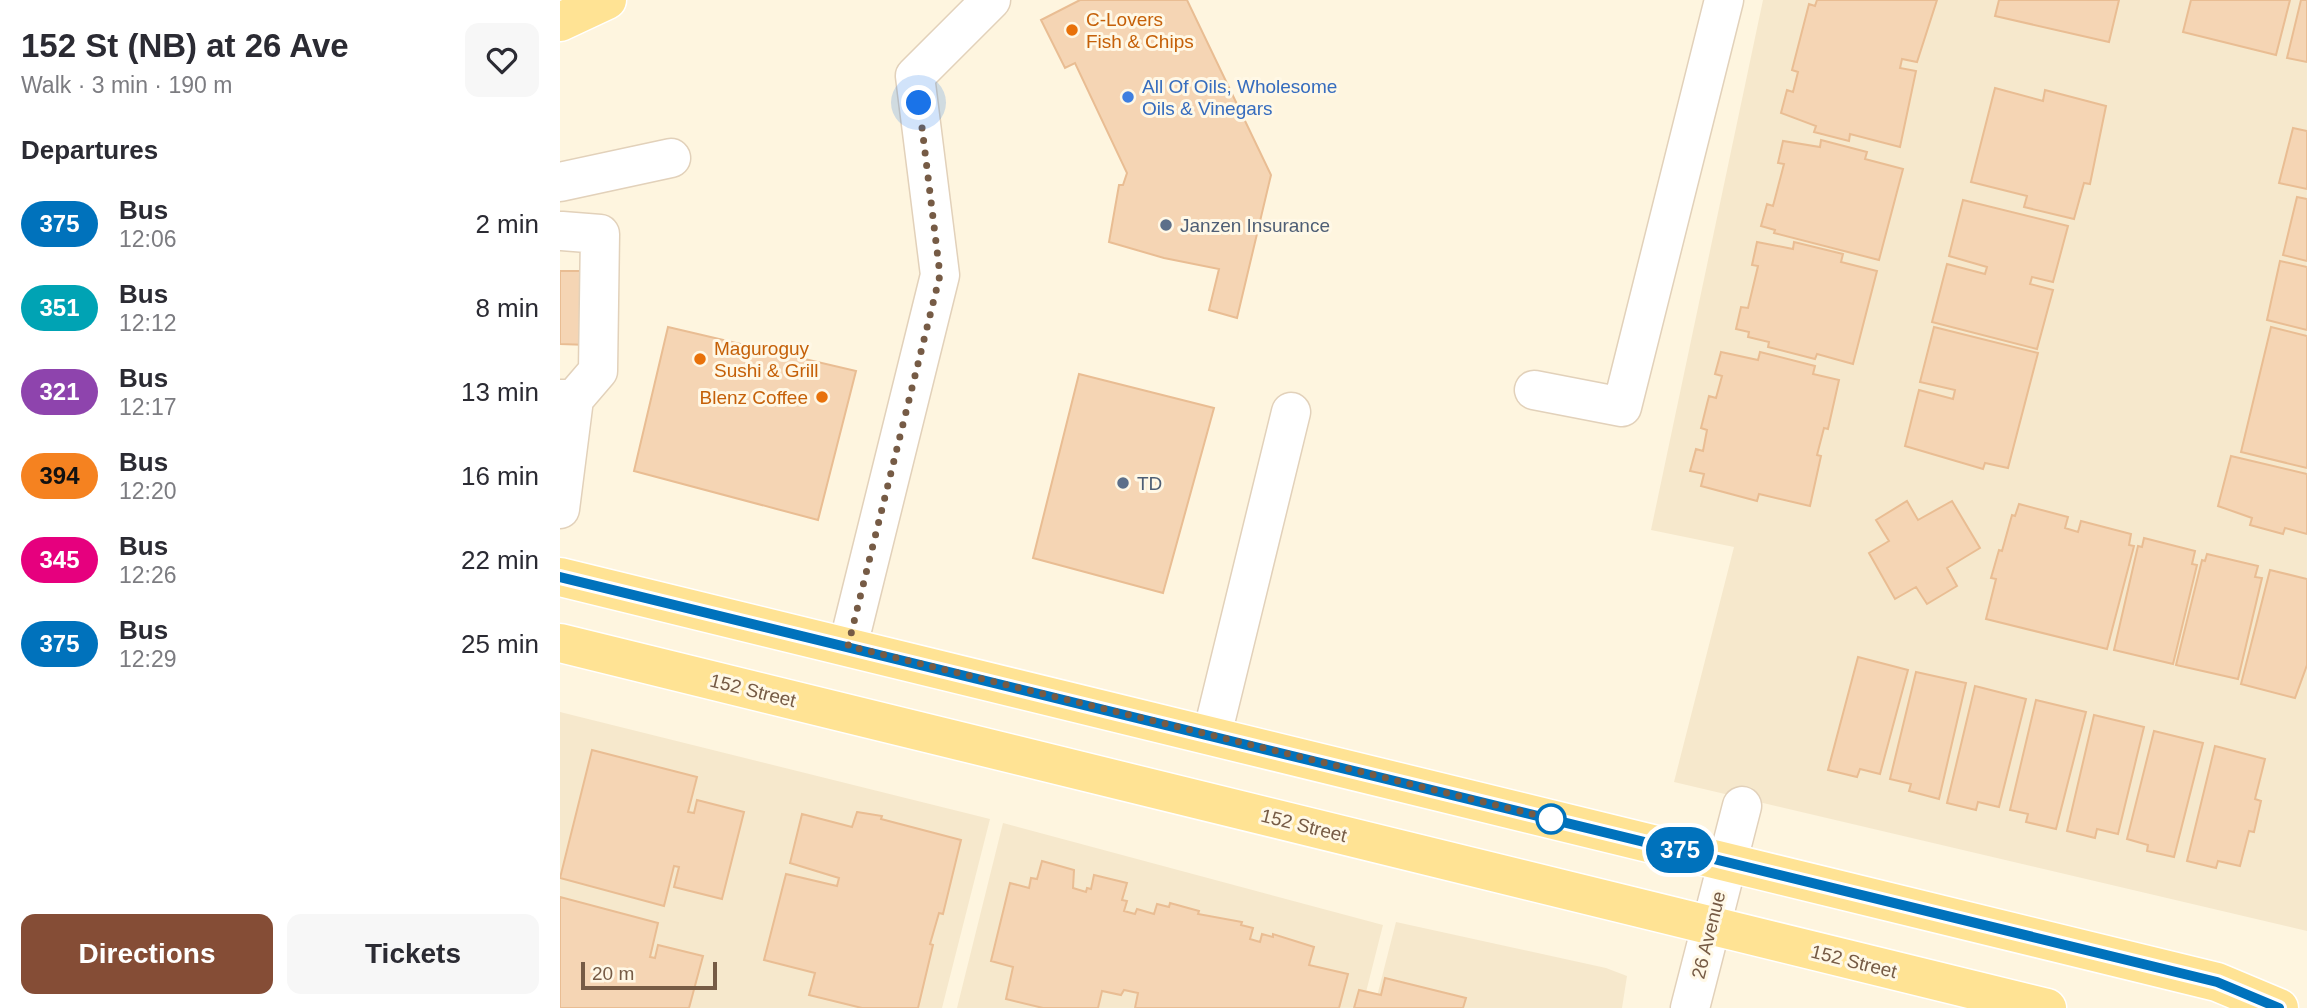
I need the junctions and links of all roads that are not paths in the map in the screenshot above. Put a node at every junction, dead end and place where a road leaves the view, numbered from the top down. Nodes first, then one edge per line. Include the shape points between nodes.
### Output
1 (607, 0) edge
2 (991, 0) edge
3 (1724, 0) edge
4 (560, 22) edge
5 (671, 158) dead end
6 (560, 183) edge
7 (561, 231) edge
8 (1534, 390) dead end
9 (567, 399) edge
10 (1291, 412) dead end
11 (560, 509) edge
12 (560, 577) edge
13 (560, 643) edge
14 (848, 646) junction
15 (1212, 735) junction
16 (1742, 806) dead end
17 (1727, 861) junction
18 (1710, 925) junction
19 (1690, 1008) edge
20 (2047, 1008) edge
21 (2279, 1008) edge

1 - 4 main road
2 - 14 street via 915,76 940,275
3 - 8 street via 1622,407
5 - 6 street
6 - 7 street
7 - 9 street via 600,234 598,372
9 - 11 street
10 - 15 street
12 - 14 main road
13 - 18 main road, 152 Street
14 - 15 main road
15 - 17 main road
16 - 17 street, 26 Avenue
17 - 18 street, 26 Avenue
17 - 21 main road via 2217,982
18 - 19 street, 26 Avenue
18 - 20 main road, 152 Street

